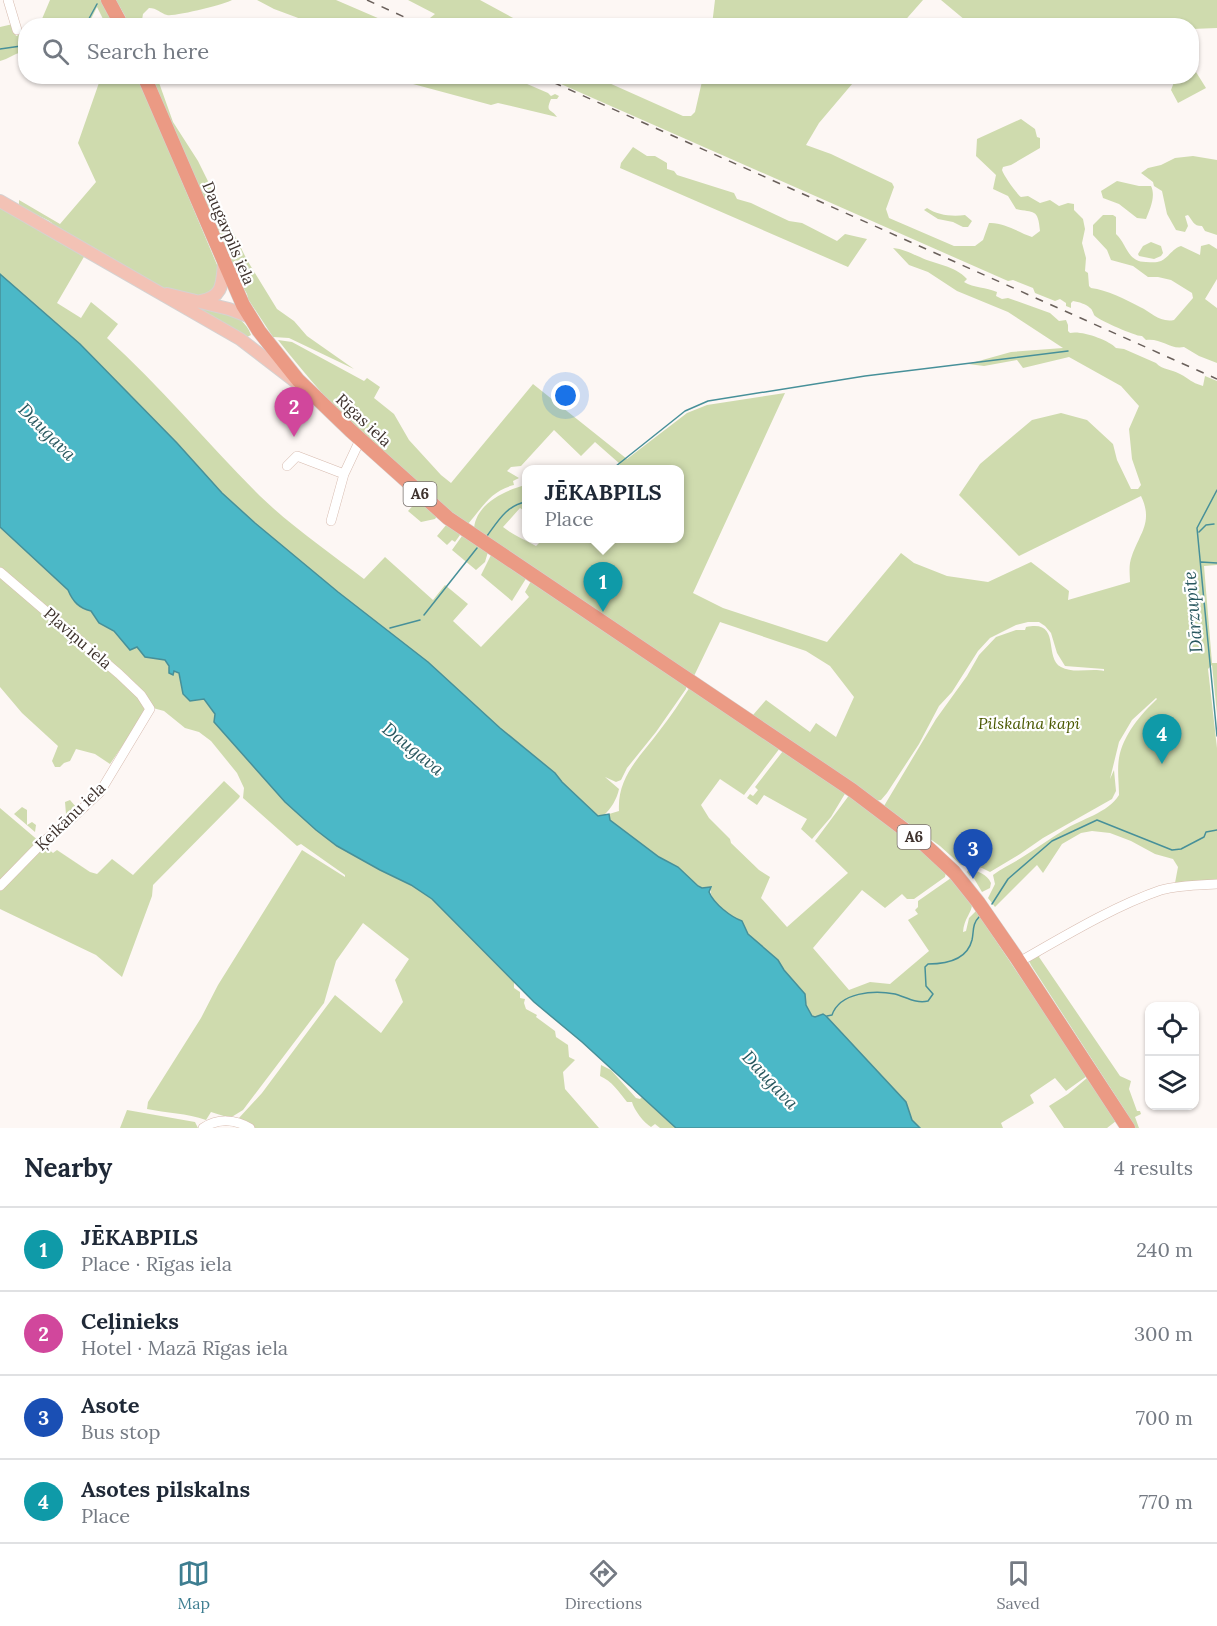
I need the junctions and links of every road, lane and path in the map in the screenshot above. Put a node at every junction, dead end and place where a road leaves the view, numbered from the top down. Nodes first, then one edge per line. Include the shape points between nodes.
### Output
1 (8, 0) edge
2 (108, 0) edge
3 (118, 18) edge
4 (17, 30) dead end
5 (147, 84) edge
6 (0, 201) edge
7 (224, 264) junction
8 (163, 293) junction
9 (198, 302) junction
10 (250, 317) junction
11 (259, 331) junction
12 (240, 339) junction
13 (307, 389) junction
14 (360, 440) junction
15 (287, 466) dead end
16 (344, 474) junction
17 (331, 521) dead end
18 (0, 572) edge
19 (150, 709) joint
20 (1217, 884) edge
21 (0, 886) edge
22 (1019, 962) junction
23 (203, 1128) edge
24 (250, 1128) edge
25 (1128, 1128) edge

1 - 4 street
2 - 3 highway
5 - 7 highway, Daugavpils iela / A6
6 - 8 main road, Rīgas iela
7 - 9 main road via 219,292 210,300
7 - 10 highway, Daugavpils iela / A6
8 - 9 main road
8 - 12 main road, Rīgas iela
9 - 10 main road
10 - 11 highway, Daugavpils iela / A6
11 - 12 main road via 252,340
11 - 13 highway, Daugavpils iela / A6
12 - 13 main road, Rīgas iela
13 - 14 highway, Rīgas iela / A6
14 - 16 street
14 - 22 highway, Rīgas iela / A6 via 457,525 852,790 926,846 954,872
15 - 16 street via 297,456
16 - 17 street
18 - 19 street, Pļaviņu iela via 119,674
19 - 21 street, Ķeikānu iela via 100,792
20 - 22 street via 1162,890
22 - 25 highway, A6
23 - 24 street via 223,1121

